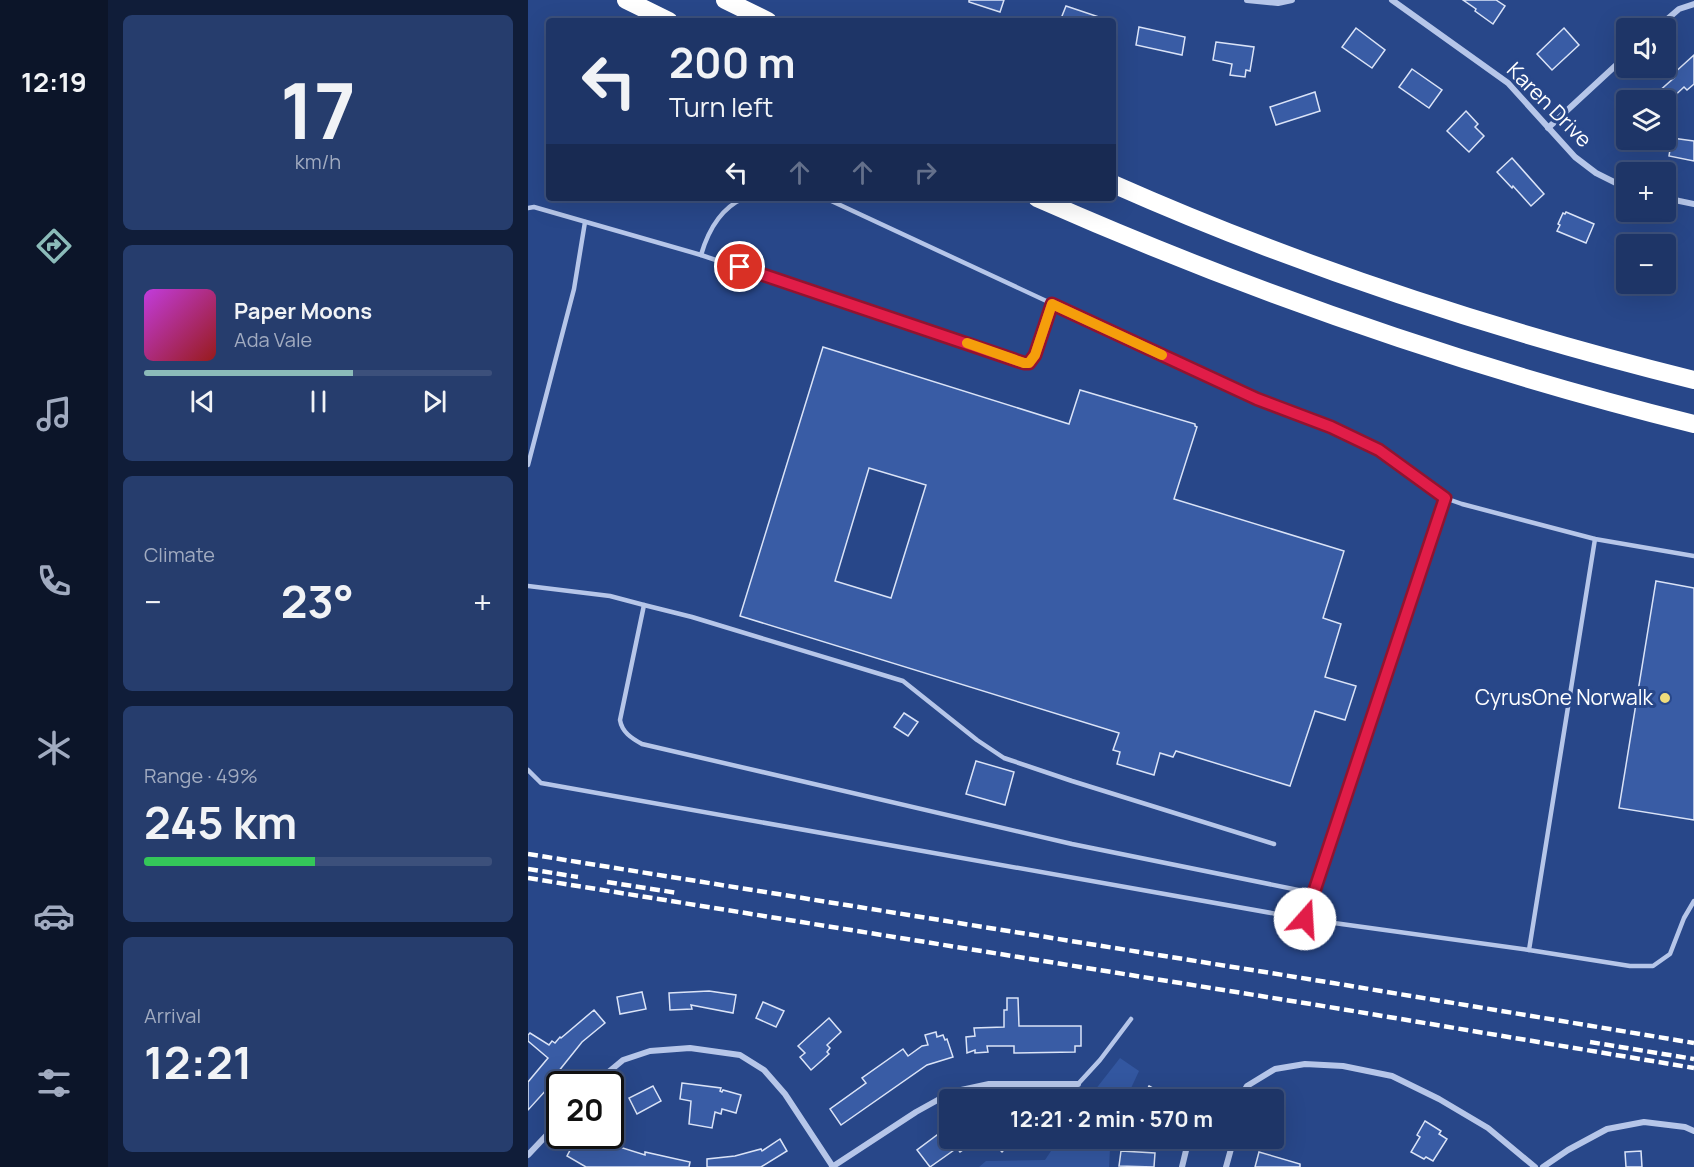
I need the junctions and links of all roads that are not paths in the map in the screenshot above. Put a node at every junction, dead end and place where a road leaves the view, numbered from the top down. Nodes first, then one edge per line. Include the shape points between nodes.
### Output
1 (627, 0) edge
2 (725, 0) edge
3 (1246, 0) edge
4 (1292, 0) edge
5 (1392, 0) edge
6 (1694, 4) edge
7 (663, 18) edge
8 (762, 18) edge
9 (1669, 18) edge
10 (1616, 65) edge
11 (1548, 128) junction
12 (1616, 183) edge
13 (1116, 185) edge
14 (1676, 200) edge
15 (739, 201) edge
16 (831, 201) edge
17 (1044, 201) edge
18 (1694, 204) edge
19 (528, 208) edge
20 (585, 222) junction
21 (701, 255) junction
22 (1052, 304) junction
23 (1694, 380) edge
24 (1694, 424) edge
25 (528, 465) edge
26 (1445, 498) junction
27 (1595, 539) junction
28 (1694, 556) edge
29 (528, 586) edge
30 (644, 605) junction
31 (528, 770) edge
32 (1274, 844) dead end
33 (1314, 893) junction
34 (1694, 901) edge
35 (1305, 919) junction
36 (1529, 950) junction
37 (1131, 1019) dead end
38 (610, 1071) edge
39 (1078, 1084) joint
40 (1245, 1089) edge
41 (1694, 1131) edge
42 (546, 1136) edge
43 (1186, 1149) edge
44 (1231, 1149) edge
45 (528, 1155) edge
46 (832, 1167) edge
47 (1182, 1167) edge
48 (1226, 1167) edge
49 (1535, 1167) edge
50 (1543, 1167) edge

1 - 7 highway
2 - 8 highway
3 - 4 street
5 - 11 street, Karen Drive via 1508,83
6 - 9 street
10 - 11 street
11 - 12 street, Karen Drive via 1575,157
13 - 23 highway via 1376,286 1524,334
14 - 18 street
15 - 21 lane via 717,221
16 - 22 lane
17 - 24 highway via 1213,273 1360,326 1510,374
19 - 20 lane
20 - 21 lane
20 - 25 lane via 574,289
21 - 22 lane via 1024,363 1035,355
22 - 26 lane via 1257,399 1379,450
26 - 27 lane
26 - 33 lane
27 - 28 lane
27 - 36 lane
29 - 30 lane via 610,596
30 - 32 lane via 903,681 1004,758
30 - 33 lane via 620,720 627,734 642,744 1072,844
31 - 35 lane via 541,783
33 - 35 lane
34 - 36 lane via 1670,954 1653,966
35 - 36 lane
37 - 39 lane
38 - 46 street via 623,1060 650,1051 690,1048 740,1055 764,1070 785,1094
39 - 46 street via 989,1084 952,1092
40 - 49 street via 1275,1069 1305,1064 1343,1066 1392,1076 1488,1128
41 - 50 street via 1644,1122 1607,1129
42 - 45 street
43 - 47 street
44 - 48 street

